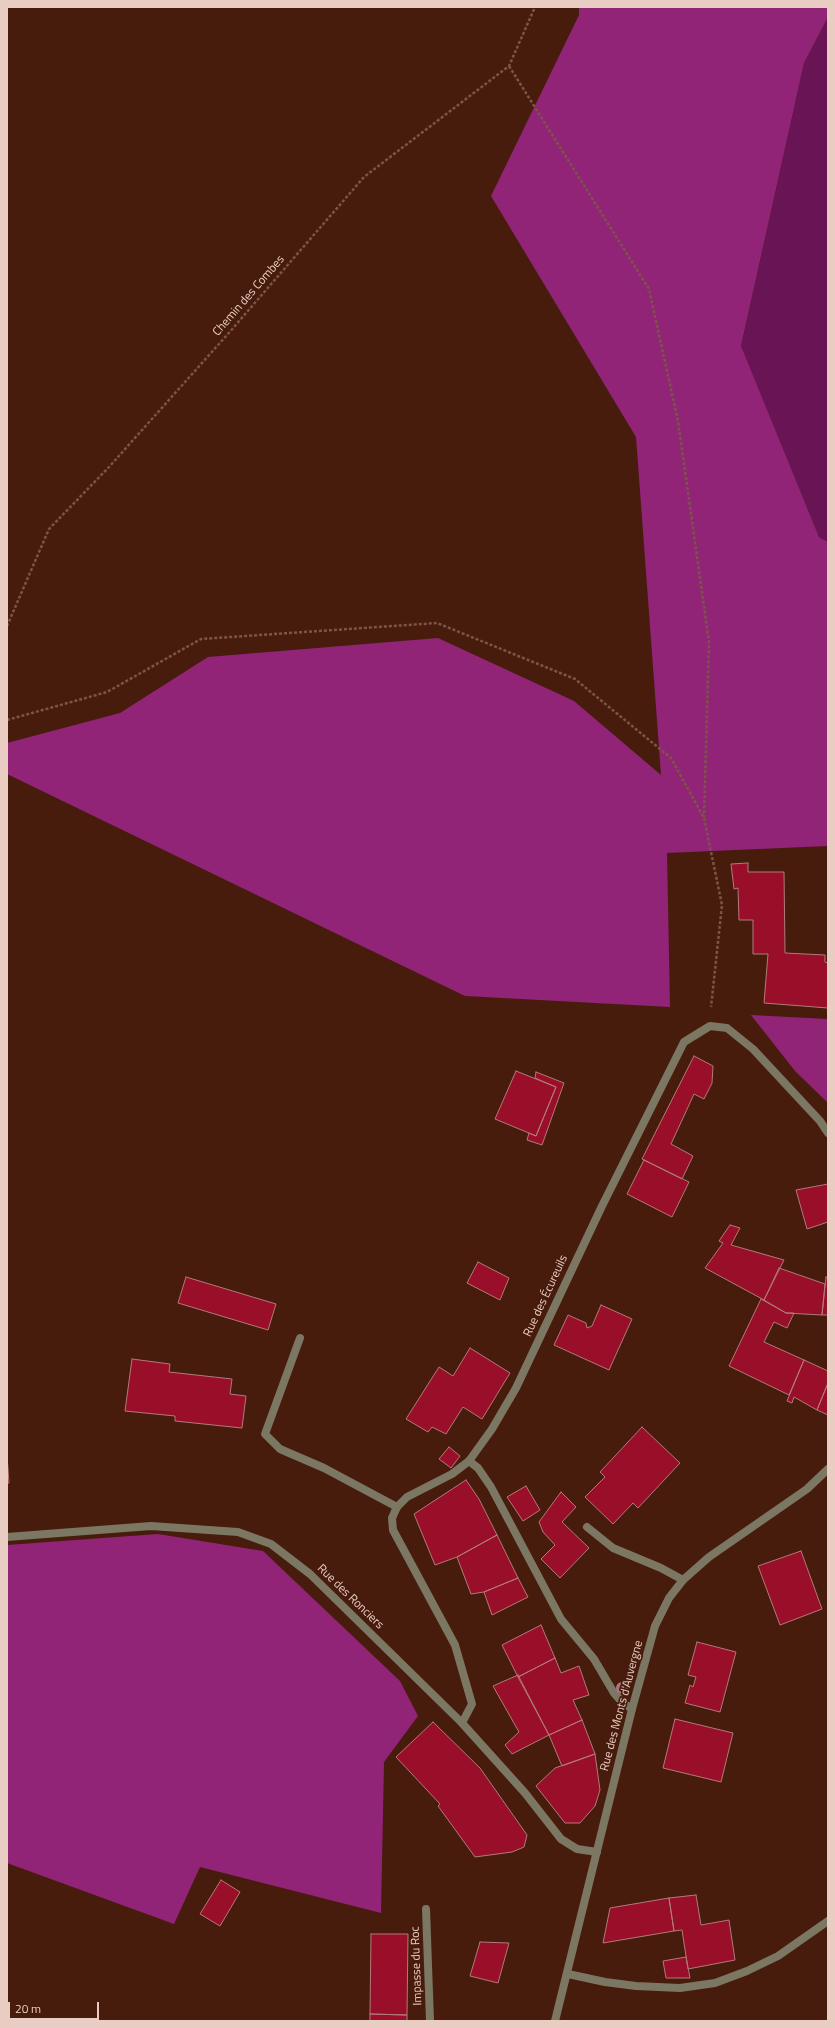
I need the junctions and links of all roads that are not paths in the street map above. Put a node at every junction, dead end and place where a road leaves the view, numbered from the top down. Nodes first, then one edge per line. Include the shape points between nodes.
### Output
1 (828, 1134) edge
2 (300, 1338) dead end
3 (469, 1460) junction
4 (828, 1469) edge
5 (396, 1507) junction
6 (587, 1527) dead end
7 (7, 1537) edge
8 (683, 1580) junction
9 (632, 1709) junction
10 (462, 1723) junction
11 (597, 1852) junction
12 (426, 1909) dead end
13 (828, 1921) edge
14 (568, 1974) junction
15 (430, 2021) edge
16 (555, 2021) edge

1 - 3 street, Rue des Écureuils via 754,1049 727,1028 710,1026 684,1042 602,1206 516,1388 492,1429
2 - 5 street via 265,1434 280,1449 324,1468
3 - 5 street, Rue des Écureuils via 452,1474 408,1497
3 - 9 street via 491,1487 561,1619 594,1659 614,1694
4 - 8 street, Rue des Monts d'Auvergne via 807,1489 709,1556
5 - 10 street via 392,1518 393,1530 455,1646 472,1704
6 - 8 street via 613,1548
7 - 10 street, Rue des Ronciers via 151,1526 238,1532 271,1544 310,1574
8 - 9 street, Rue des Monts d'Auvergne via 669,1598 655,1626
9 - 11 street, Rue des Monts d'Auvergne
10 - 11 street, Rue des Ronciers via 525,1793 561,1840 577,1849
11 - 14 street, Rue des Monts d'Auvergne
12 - 15 street, Impasse du Roc
13 - 14 street via 778,1956 747,1972 715,1983 680,1988 636,1986
14 - 16 street, Rue des Monts d'Auvergne

